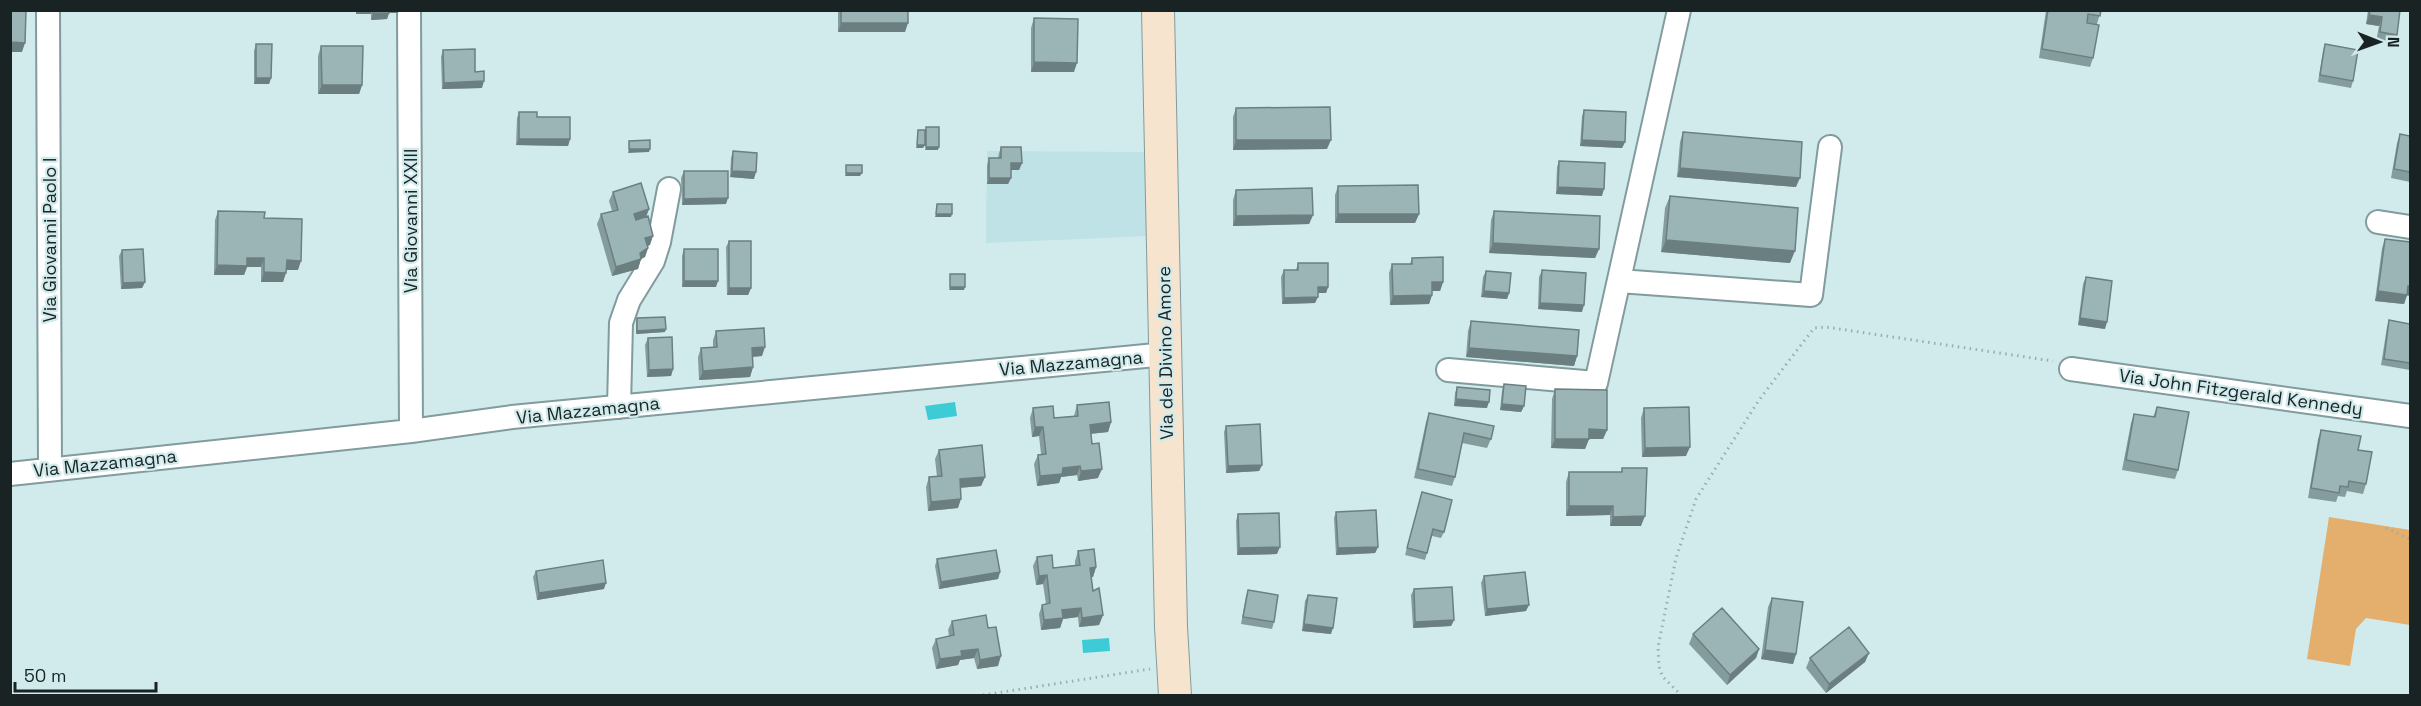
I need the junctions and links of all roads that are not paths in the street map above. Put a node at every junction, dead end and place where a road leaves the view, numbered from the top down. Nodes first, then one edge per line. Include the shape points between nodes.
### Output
1 (48, 10) edge
2 (409, 10) edge
3 (1158, 10) edge
4 (1679, 10) edge
5 (1830, 147) dead end
6 (669, 189) dead end
7 (2378, 222) dead end
8 (2410, 227) edge
9 (1619, 281) junction
10 (1166, 354) junction
11 (2063, 365) road end
12 (1448, 370) dead end
13 (619, 407) junction
14 (2410, 416) edge
15 (411, 431) junction
16 (50, 468) junction
17 (10, 474) edge
18 (1174, 681) edge

1 - 16 street, Via Giovanni Paolo I
2 - 15 street, Via Giovanni XXIII
3 - 10 main road, Via del Divino Amore
4 - 9 street
5 - 9 street via 1811,295
6 - 13 street via 659,242 621,322
7 - 8 street
9 - 12 street via 1596,383
10 - 13 street, Via Mazzamagna
10 - 18 main road, Via del Divino Amore
11 - 14 street, Via John Fitzgerald Kennedy
13 - 15 street, Via Mazzamagna
15 - 16 street, Via Mazzamagna
16 - 17 street, Via Mazzamagna

